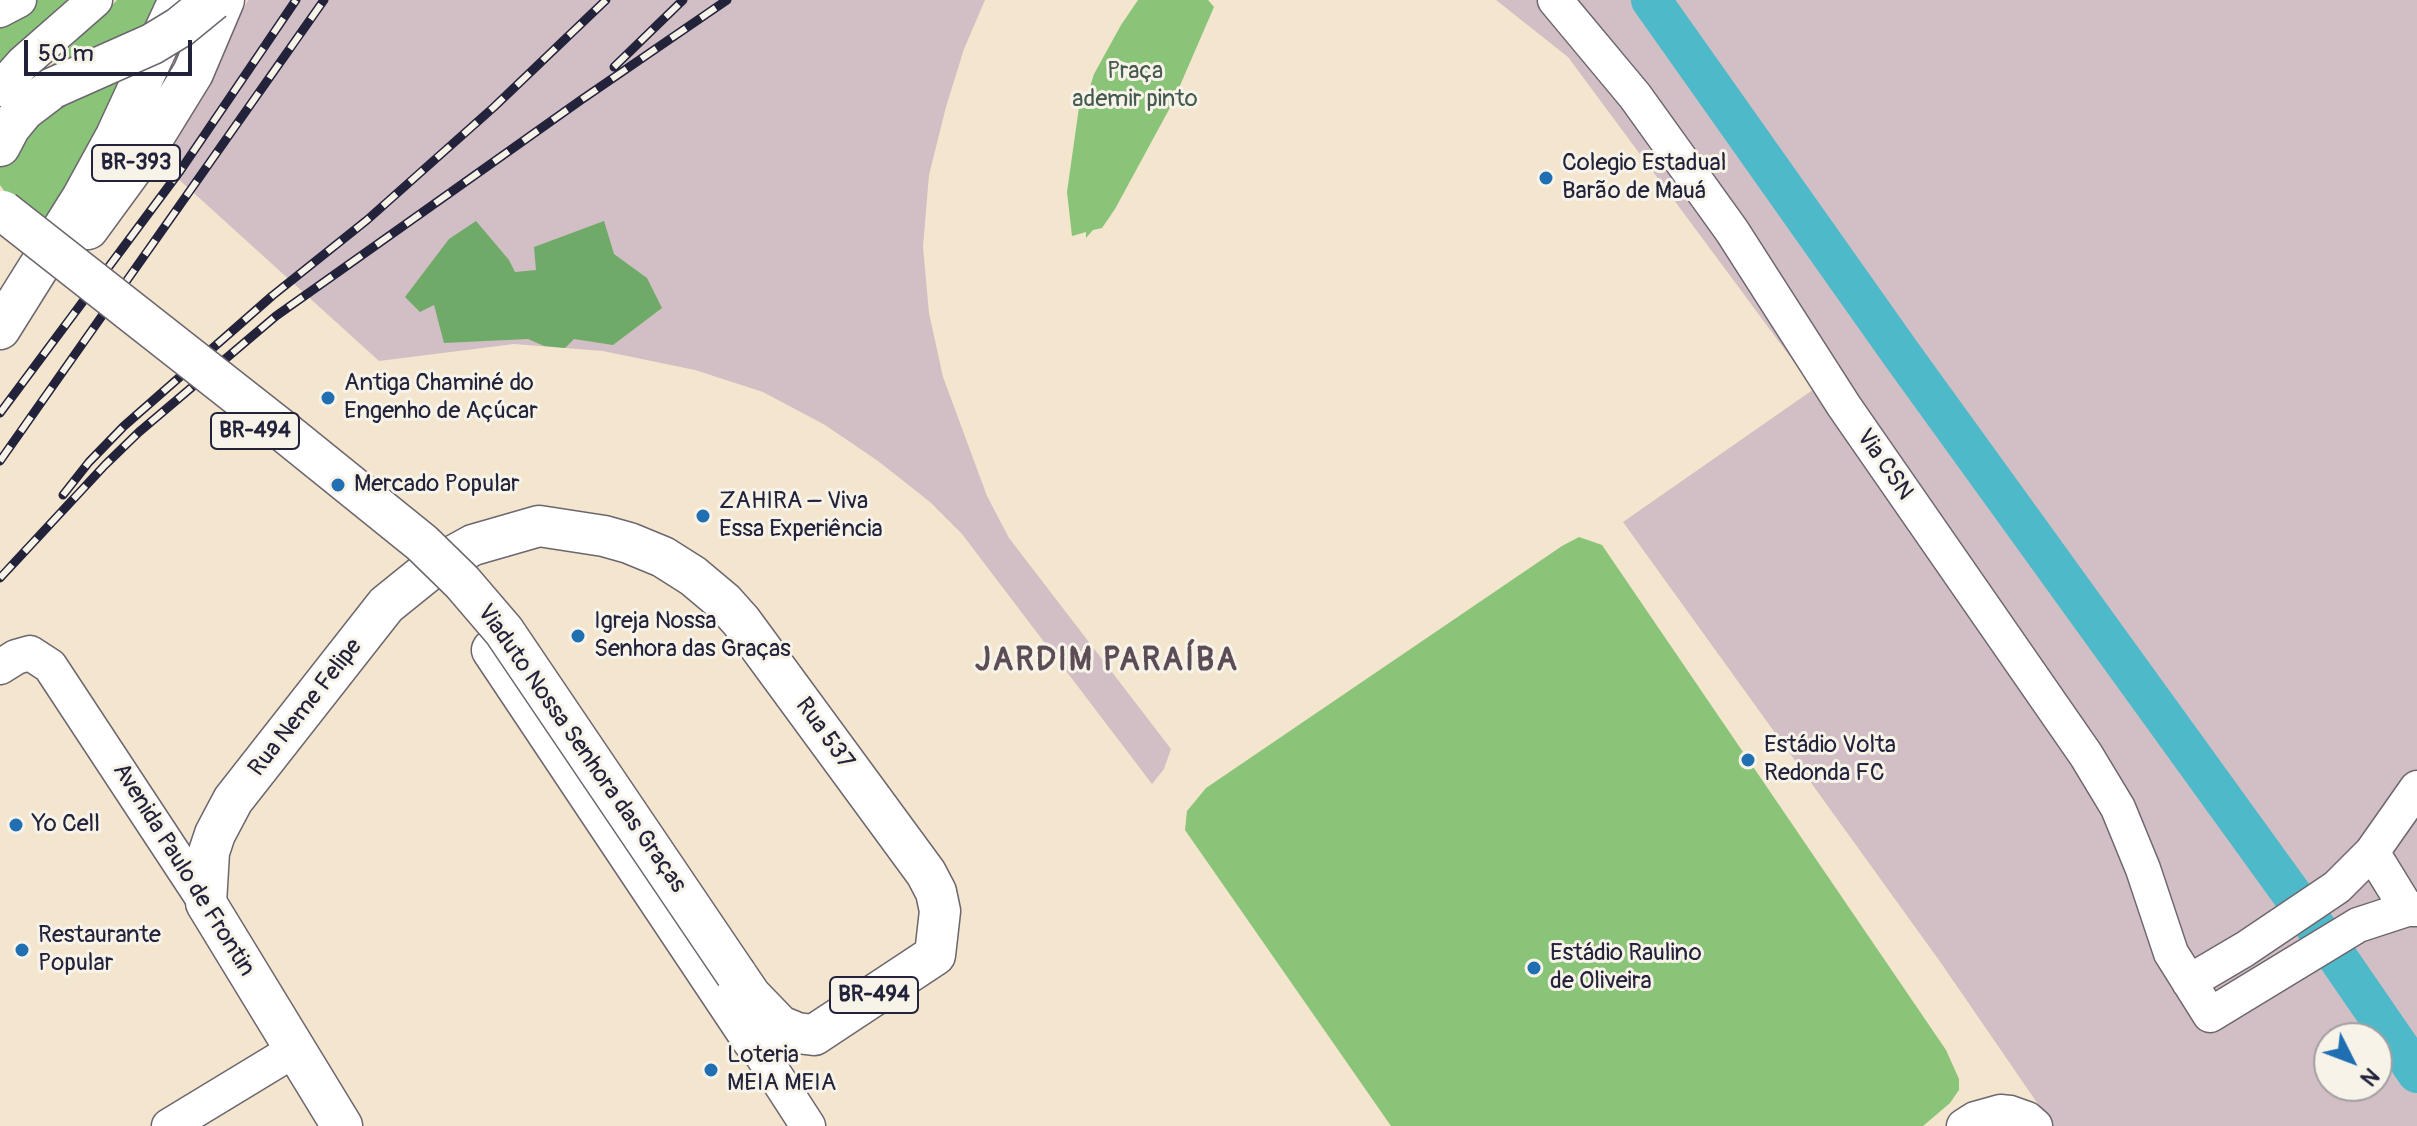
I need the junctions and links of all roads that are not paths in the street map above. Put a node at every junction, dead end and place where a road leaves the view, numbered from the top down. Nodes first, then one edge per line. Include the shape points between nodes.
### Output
1 (19, 0) edge
2 (95, 0) edge
3 (179, 0) edge
4 (213, 0) edge
5 (224, 0) edge
6 (1555, 0) edge
7 (0, 10) edge
8 (0, 89) edge
9 (0, 146) edge
10 (1, 213) edge
11 (8, 316) edge
12 (464, 549) joint
13 (0, 667) edge
14 (2417, 788) edge
15 (2372, 852) junction
16 (206, 903) junction
17 (2412, 909) edge
18 (727, 982) junction
19 (2189, 982) junction
20 (759, 1026) junction
21 (296, 1049) junction
22 (169, 1126) edge
23 (342, 1126) edge
24 (808, 1126) edge
25 (1964, 1126) edge
26 (2035, 1126) edge

1 - 7 street
2 - 8 street
3 - 11 main road, BR-393 via 116,136
4 - 9 main road, bridge via 152,44 53,88 24,110
5 - 11 main road, BR-393 via 193,73 145,151 69,253
6 - 19 street, Via CSN via 1635,96 1732,231 1844,406 2094,768 2118,808 2171,953
10 - 18 main road, Viaduto Nossa Senhora das Graças / BR-494 via 445,592 492,650
10 - 18 main road, Viaduto Nossa Senhora das Graças, bridge via 287,434 462,582 504,631
12 - 16 main road, Rua Neme Felipe / BR-494 via 386,605 233,800 209,852
12 - 20 main road, Rua 537 / BR-494 via 539,526 617,539 684,569 732,611 926,873 940,911 935,955 814,1035
13 - 16 street, Avenida Paulo de Frontin via 30,653 50,666
14 - 15 street
15 - 17 street
15 - 19 street via 2337,887
16 - 21 main road, Avenida Paulo de Frontin
17 - 19 street, Via CSN via 2358,925 2210,1015
18 - 20 main road, Viaduto Nossa Senhora das Graças / BR-494
20 - 24 street
21 - 22 street
21 - 23 main road, Avenida Paulo de Frontin
25 - 26 street via 2000,1112

